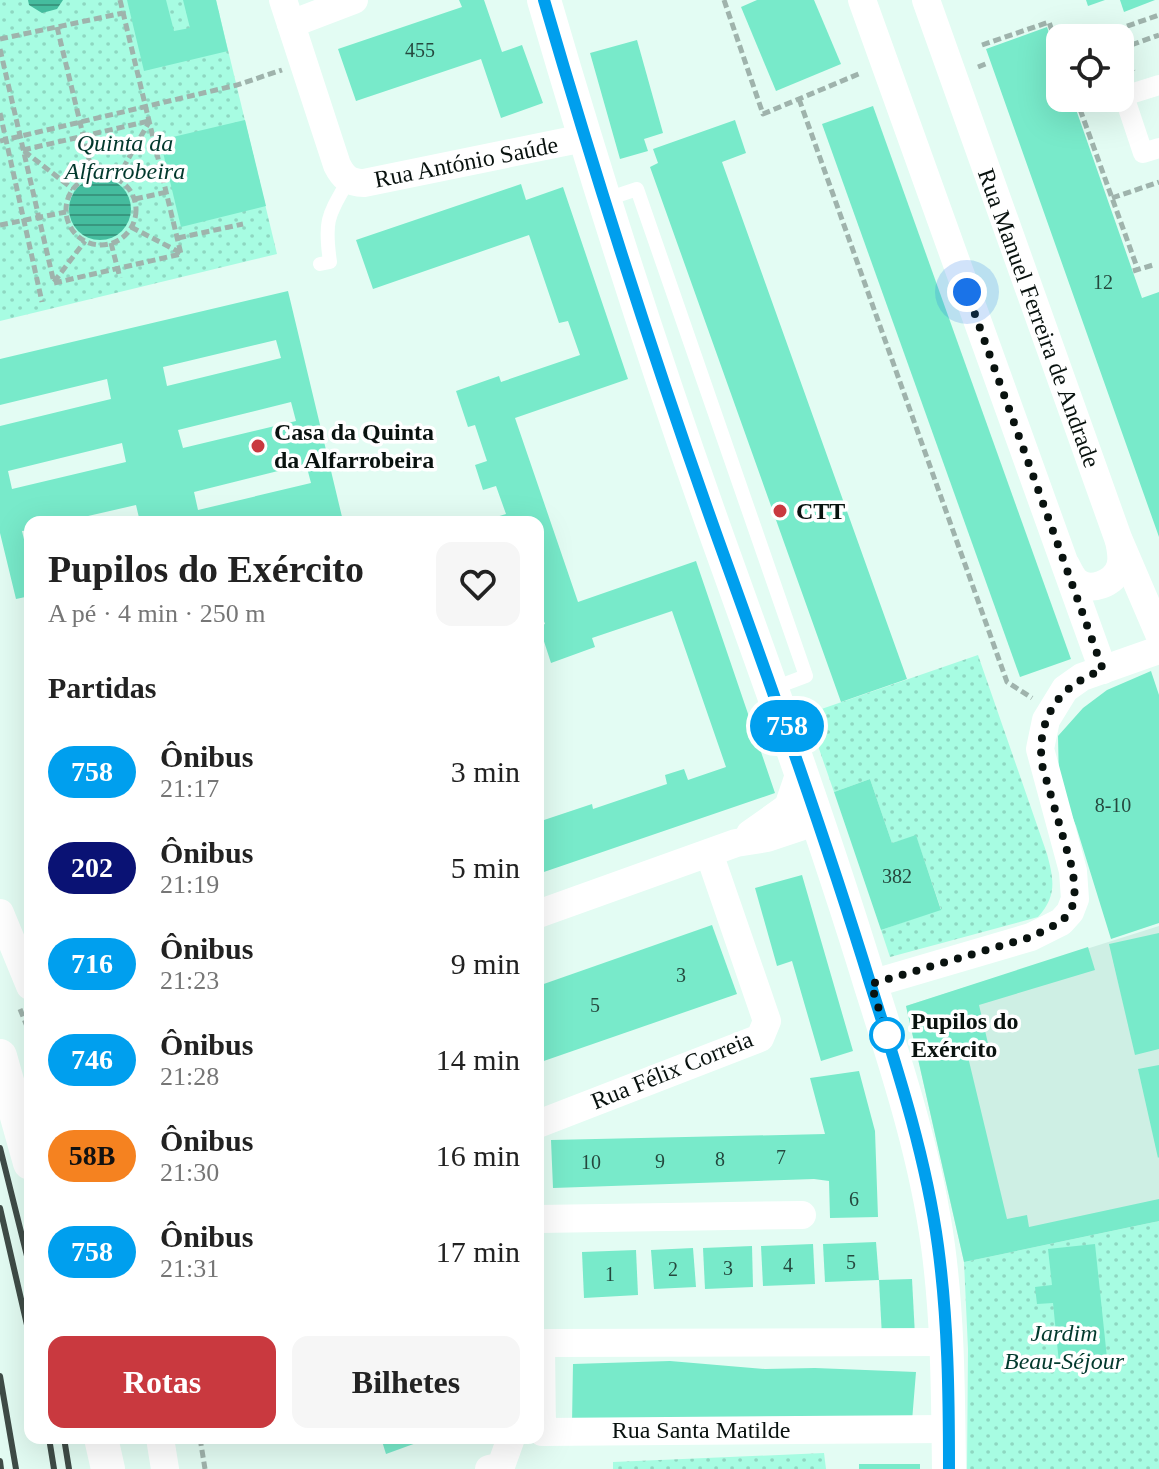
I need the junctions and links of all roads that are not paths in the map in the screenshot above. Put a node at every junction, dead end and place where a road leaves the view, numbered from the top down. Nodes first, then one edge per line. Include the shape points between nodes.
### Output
1 (354, 0) edge
2 (544, 0) edge
3 (862, 0) edge
4 (926, 0) edge
5 (287, 12) edge
6 (1159, 85) edge
7 (584, 138) junction
8 (1159, 148) edge
9 (348, 181) junction
10 (320, 264) dead end
11 (1118, 538) junction
12 (1063, 557) junction
13 (1159, 634) edge
14 (1159, 650) edge
15 (1103, 670) junction
16 (801, 769) junction
17 (818, 821) junction
18 (736, 843) junction
19 (709, 853) junction
20 (544, 912) edge
21 (0, 913) edge
22 (24, 971) edge
23 (871, 984) junction
24 (0, 1056) edge
25 (544, 1122) edge
26 (24, 1142) edge
27 (802, 1215) dead end
28 (544, 1219) edge
29 (946, 1342) junction
30 (544, 1343) edge
31 (948, 1429) junction
32 (544, 1432) edge
33 (102, 1444) edge
34 (162, 1444) edge
35 (509, 1444) edge
36 (168, 1468) edge
37 (108, 1469) edge
38 (489, 1469) edge
39 (949, 1469) edge

1 - 5 street
2 - 7 street
3 - 12 street
4 - 11 street, Rua Manuel Ferreira de Andrade
5 - 9 street, Rua António Saúde via 337,165
6 - 8 street via 1124,96 1143,153
7 - 9 street, Rua António Saúde via 364,183
7 - 16 street
9 - 10 lane via 326,230 330,262
11 - 12 street via 1120,568 1103,584 1078,583
11 - 13 street, Rua Manuel Ferreira de Andrade
12 - 15 street
14 - 15 street
15 - 23 street via 1065,689 1042,734 1042,765 1073,871 1075,899 1070,912 1031,937
16 - 17 street
16 - 18 street via 788,807
17 - 18 street
17 - 23 street
18 - 19 street
19 - 20 street
19 - 25 street, Rua Félix Correia via 767,1021 760,1038
21 - 22 street
23 - 29 street via 915,1132 938,1247
24 - 26 street
27 - 28 street
29 - 30 street, Rua Santa Matilde
29 - 31 street
31 - 32 street, Rua Santa Matilde
31 - 39 street
33 - 37 street
34 - 36 street
35 - 38 street via 501,1466

